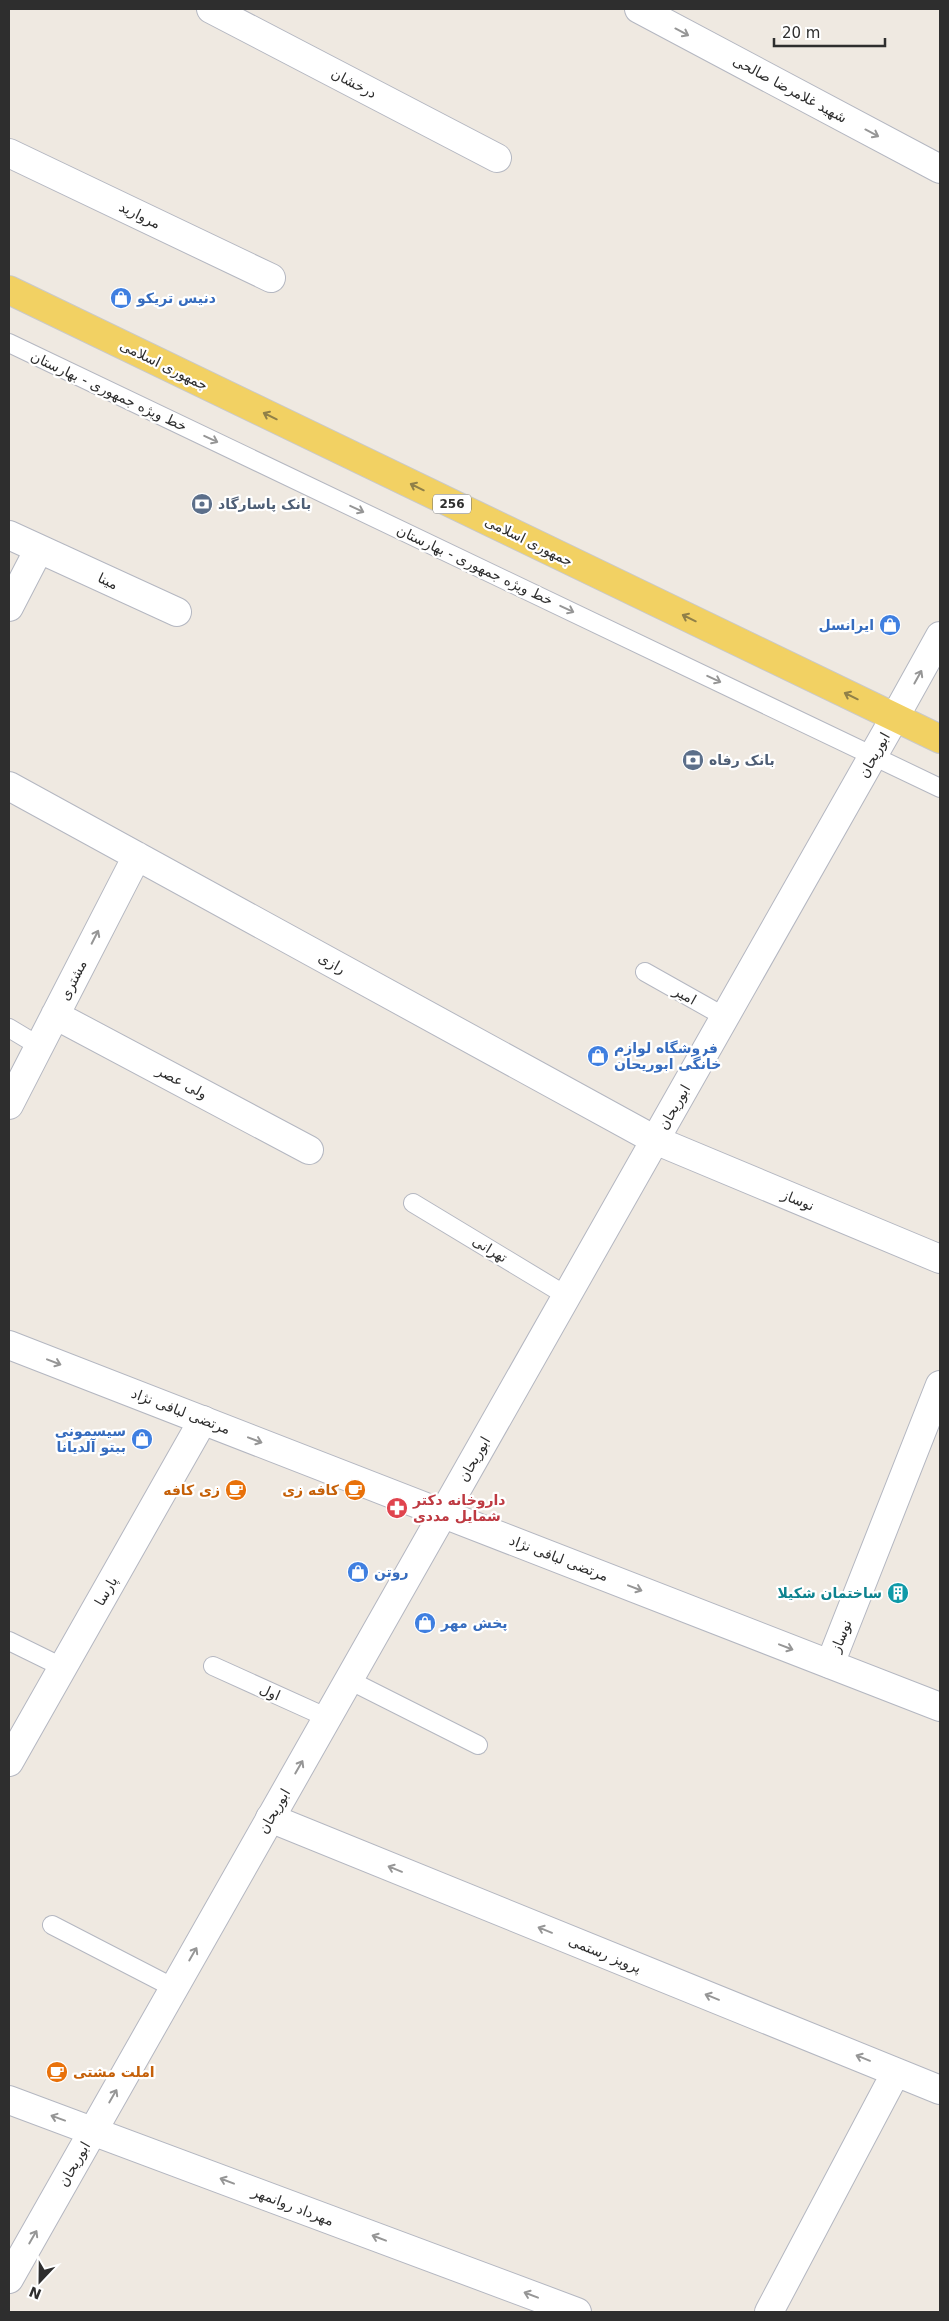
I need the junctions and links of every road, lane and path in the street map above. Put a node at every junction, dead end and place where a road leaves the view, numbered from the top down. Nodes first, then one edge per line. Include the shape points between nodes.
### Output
1 (211, 9) edge
2 (639, 9) edge
3 (9, 152) edge
4 (498, 158) dead end
5 (940, 169) edge
6 (270, 278) dead end
7 (9, 290) edge
8 (9, 343) edge
9 (9, 535) edge
10 (39, 549) junction
11 (9, 607) edge
12 (177, 612) dead end
13 (940, 636) edge
14 (895, 718) junction
15 (940, 739) edge
16 (874, 756) junction
17 (9, 786) edge
18 (940, 788) edge
19 (137, 856) junction
20 (645, 972) dead end
21 (55, 1015) junction
22 (725, 1017) junction
23 (9, 1028) edge
24 (39, 1046) junction
25 (9, 1105) edge
26 (655, 1140) junction
27 (309, 1150) dead end
28 (413, 1203) dead end
29 (940, 1259) edge
30 (567, 1296) junction
31 (9, 1345) edge
32 (940, 1385) edge
33 (203, 1420) junction
34 (444, 1513) junction
35 (9, 1640) edge
36 (830, 1664) junction
37 (213, 1666) dead end
38 (62, 1668) junction
39 (349, 1680) junction
40 (940, 1707) edge
41 (328, 1718) junction
42 (478, 1745) dead end
43 (9, 1762) edge
44 (270, 1818) junction
45 (52, 1925) dead end
46 (174, 1988) junction
47 (896, 2072) junction
48 (940, 2090) edge
49 (9, 2100) edge
50 (93, 2131) junction
51 (9, 2279) edge
52 (577, 2312) edge
53 (769, 2312) edge

1 - 4 street, درخشان
2 -> 5 street, شهید غلامرضا صالحی
3 - 6 street, مروارید
14 -> 7 main road, جمهوری اسلامی / 256
8 -> 16 lane, خط ویژه جمهوری - بهارستان
9 - 10 street, مینا
10 - 11 street
10 - 12 street, مینا
14 -> 13 street, ابوریحان
14 - 15 main road, جمهوری اسلامی / 256
14 - 16 street, ابوریحان
16 - 18 lane, خط ویژه جمهوری - بهارستان
16 - 22 street, ابوریحان
17 - 19 street, رازی
21 -> 19 street, مشتری
19 - 26 street, رازی
20 - 22 lane, امیر
21 - 24 street, مشتری
21 - 27 street, ولی عصر
22 - 26 street, ابوریحان
23 - 24 lane
24 - 25 street, مشتری
26 - 29 street, نوساز
26 - 30 street, ابوریحان
28 - 30 lane, تهرانی
30 - 34 street, ابوریحان
31 -> 33 street, مرتضی لبافی نژاد
32 - 36 street, نوساز
33 -> 34 street, مرتضی لبافی نژاد
33 - 38 street, پارسا
34 -> 36 street, مرتضی لبافی نژاد
34 - 39 street, ابوریحان
35 - 38 lane
36 - 40 street, مرتضی لبافی نژاد
37 - 41 lane, اول
38 - 43 street, پارسا
39 - 41 street, ابوریحان
39 - 42 lane
44 -> 41 street, ابوریحان
46 -> 44 street, ابوریحان
47 -> 44 street, پرویز رستمی
45 - 46 lane
50 -> 46 street, ابوریحان
47 - 48 street, پرویز رستمی
47 - 53 street
50 -> 49 street, مهرداد روانمهر
51 -> 50 street, ابوریحان
52 -> 50 street, مهرداد روانمهر

